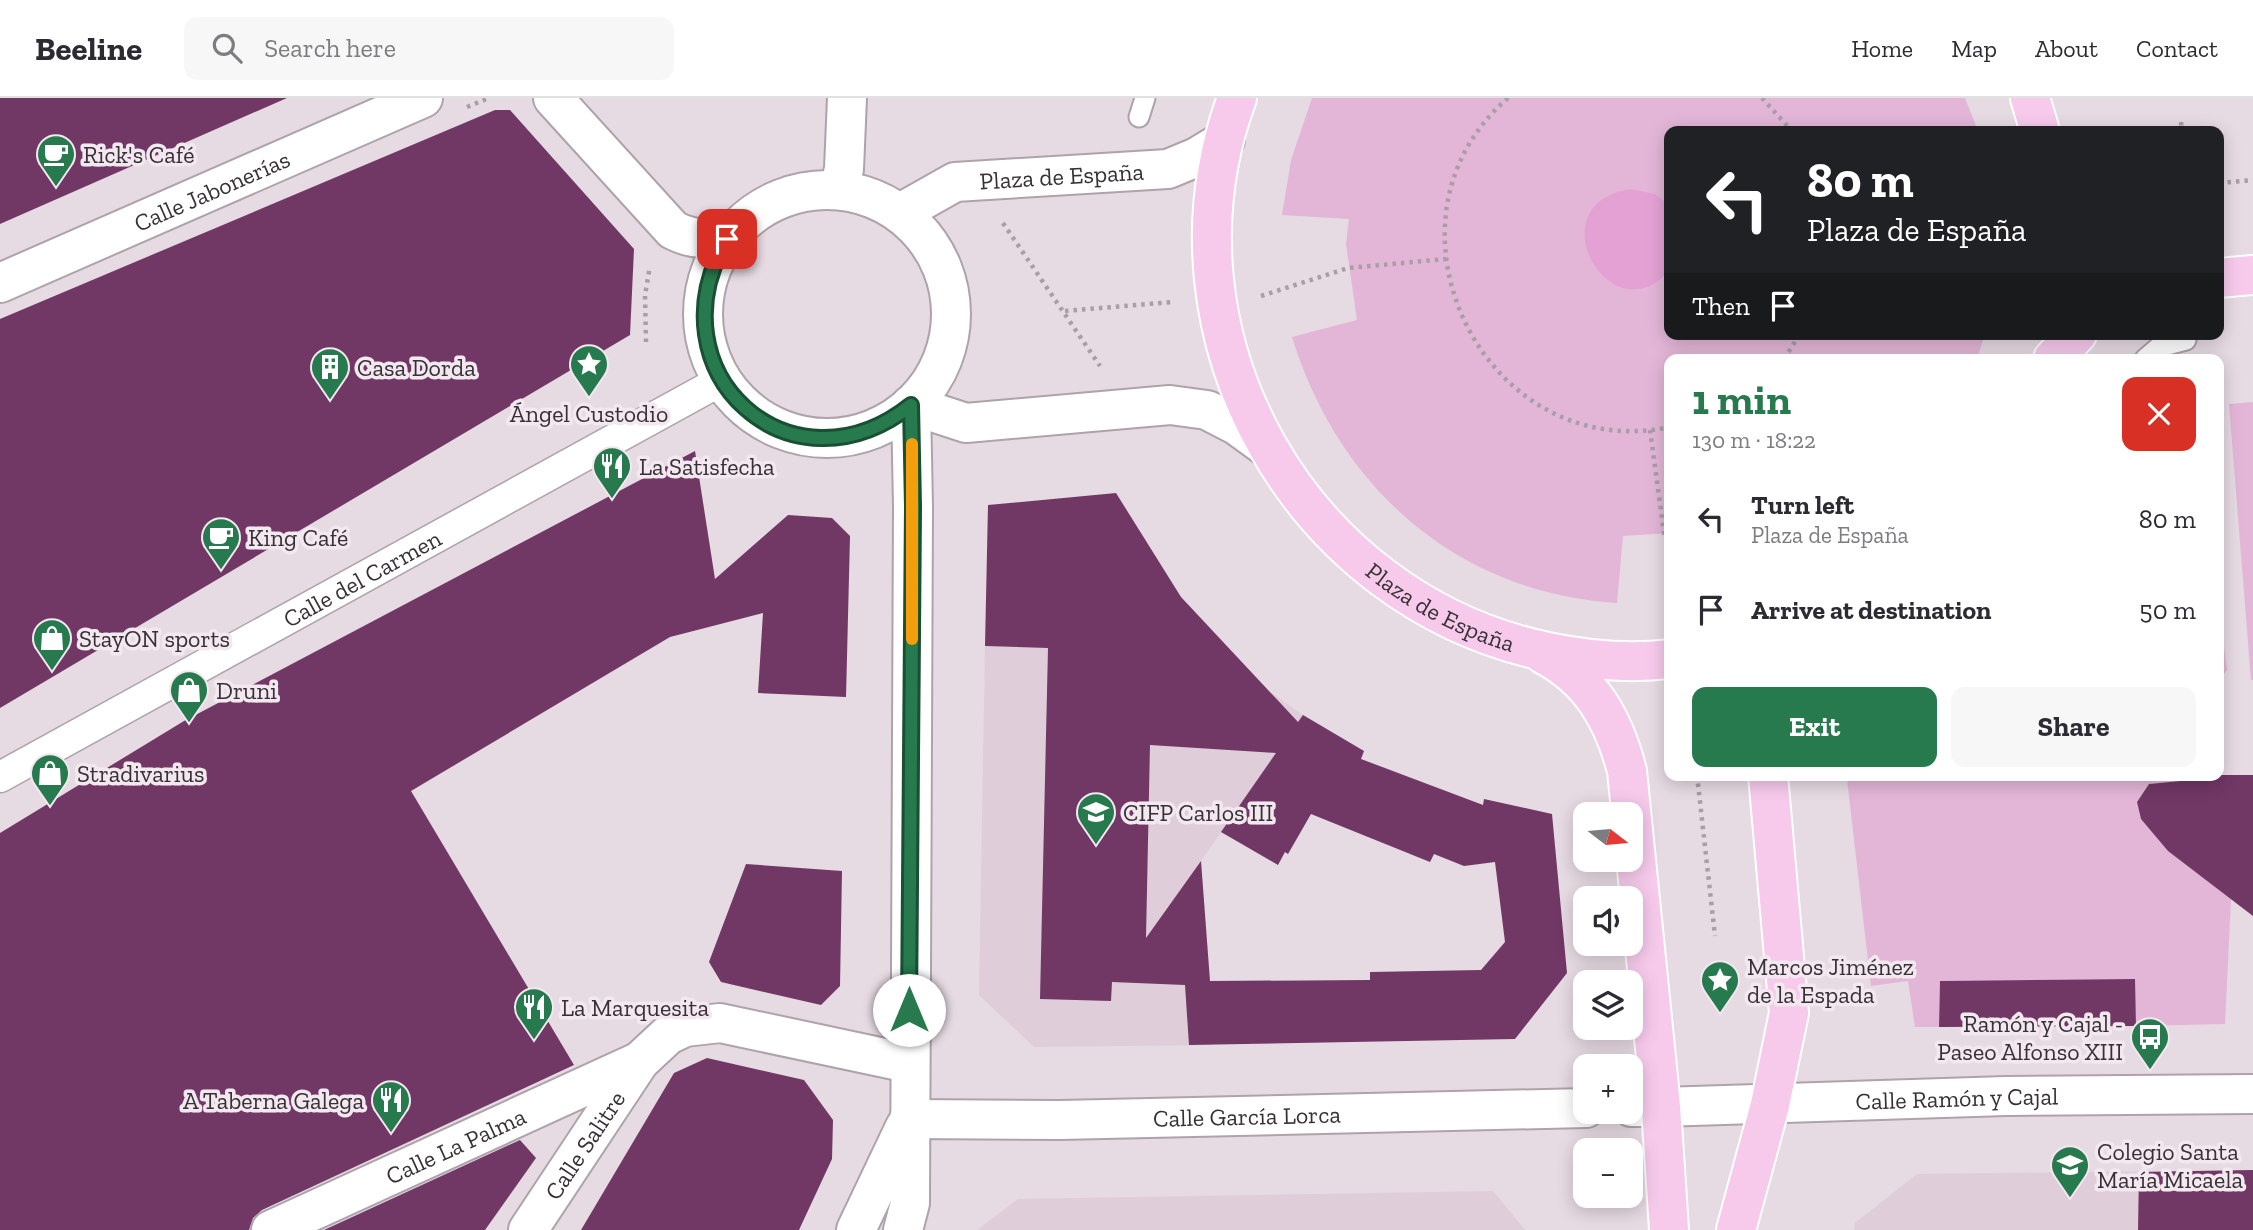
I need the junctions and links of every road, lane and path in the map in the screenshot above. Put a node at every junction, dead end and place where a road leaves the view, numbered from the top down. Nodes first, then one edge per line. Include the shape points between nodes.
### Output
1 (423, 98) edge
2 (554, 98) edge
3 (847, 98) edge
4 (1237, 98) edge
5 (1508, 98) edge
6 (1762, 98) edge
7 (2030, 98) edge
8 (2181, 122) dead end
9 (1787, 126) edge
10 (2038, 126) edge
11 (2181, 126) edge
12 (1225, 139) junction
13 (2253, 180) edge
14 (2224, 183) edge
15 (839, 190) junction
16 (900, 213) junction
17 (998, 216) dead end
18 (738, 227) junction
19 (652, 258) dead end
20 (1446, 259) junction
21 (2253, 275) edge
22 (2224, 278) edge
23 (0, 283) edge
24 (1257, 297) dead end
25 (1172, 302) dead end
26 (1065, 311) junction
27 (2071, 340) edge
28 (2186, 340) dead end
29 (646, 341) dead end
30 (2058, 354) edge
31 (2152, 354) edge
32 (1104, 371) dead end
33 (722, 380) junction
34 (911, 405) junction
35 (1664, 428) edge
36 (1650, 430) junction
37 (1269, 449) junction
38 (1664, 533) edge
39 (1532, 649) junction
40 (1664, 659) edge
41 (0, 777) edge
42 (1699, 781) edge
43 (1769, 781) edge
44 (1714, 936) dead end
45 (640, 1061) junction
46 (908, 1063) junction
47 (2253, 1094) edge
48 (1770, 1105) junction
49 (1646, 1107) edge
50 (1573, 1108) edge
51 (909, 1119) junction
52 (271, 1230) edge
53 (528, 1230) edge
54 (856, 1230) edge
55 (903, 1230) edge
56 (1669, 1230) edge
57 (1737, 1230) edge

1 - 23 street, Calle Jabonerías
2 - 18 street via 673,229 701,239 726,235
3 - 15 street
4 - 12 main road, Plaza de España
5 - 20 path via 1483,125 1459,166 1447,212
6 - 9 path
7 - 10 main road
8 - 11 path
12 - 16 street, Plaza de España via 1167,169 955,182
12 - 37 main road, Plaza de España via 1214,218 1216,296 1236,375
13 - 14 path
15 - 16 street via 869,197
15 - 18 street via 792,194 763,207
16 - 34 street via 928,241 950,296 944,355
17 - 26 path
18 - 33 street via 712,268 704,300 708,350
19 - 29 path via 645,295
20 - 24 path via 1348,268
20 - 36 path via 1463,321 1482,354 1508,383 1540,405 1587,425
21 - 22 main road
25 - 26 path
26 - 32 path
27 - 30 main road
28 - 31 lane
33 - 34 street via 764,421 820,438 864,432
33 - 41 street, Calle del Carmen
34 - 37 street, Plaza de España via 966,422 1170,405 1207,410
34 - 46 street
35 - 36 path
36 - 38 path
37 - 39 main road, Plaza de España via 1318,519 1380,577 1452,621
39 - 40 main road, Plaza de España via 1597,659
39 - 49 main road via 1580,678 1598,700 1621,746 1630,798
42 - 44 path
43 - 48 main road via 1789,1013
45 - 46 street via 668,1035 720,1023
45 - 52 street, Calle La Palma
45 - 53 street, Calle Salitre
46 - 51 street
47 - 48 street, Calle Ramón y Cajal via 1994,1096
48 - 49 street, Calle Ramón y Cajal
48 - 57 main road
49 - 56 main road
50 - 51 street, Calle García Lorca
51 - 54 street
51 - 55 street via 909,1203

